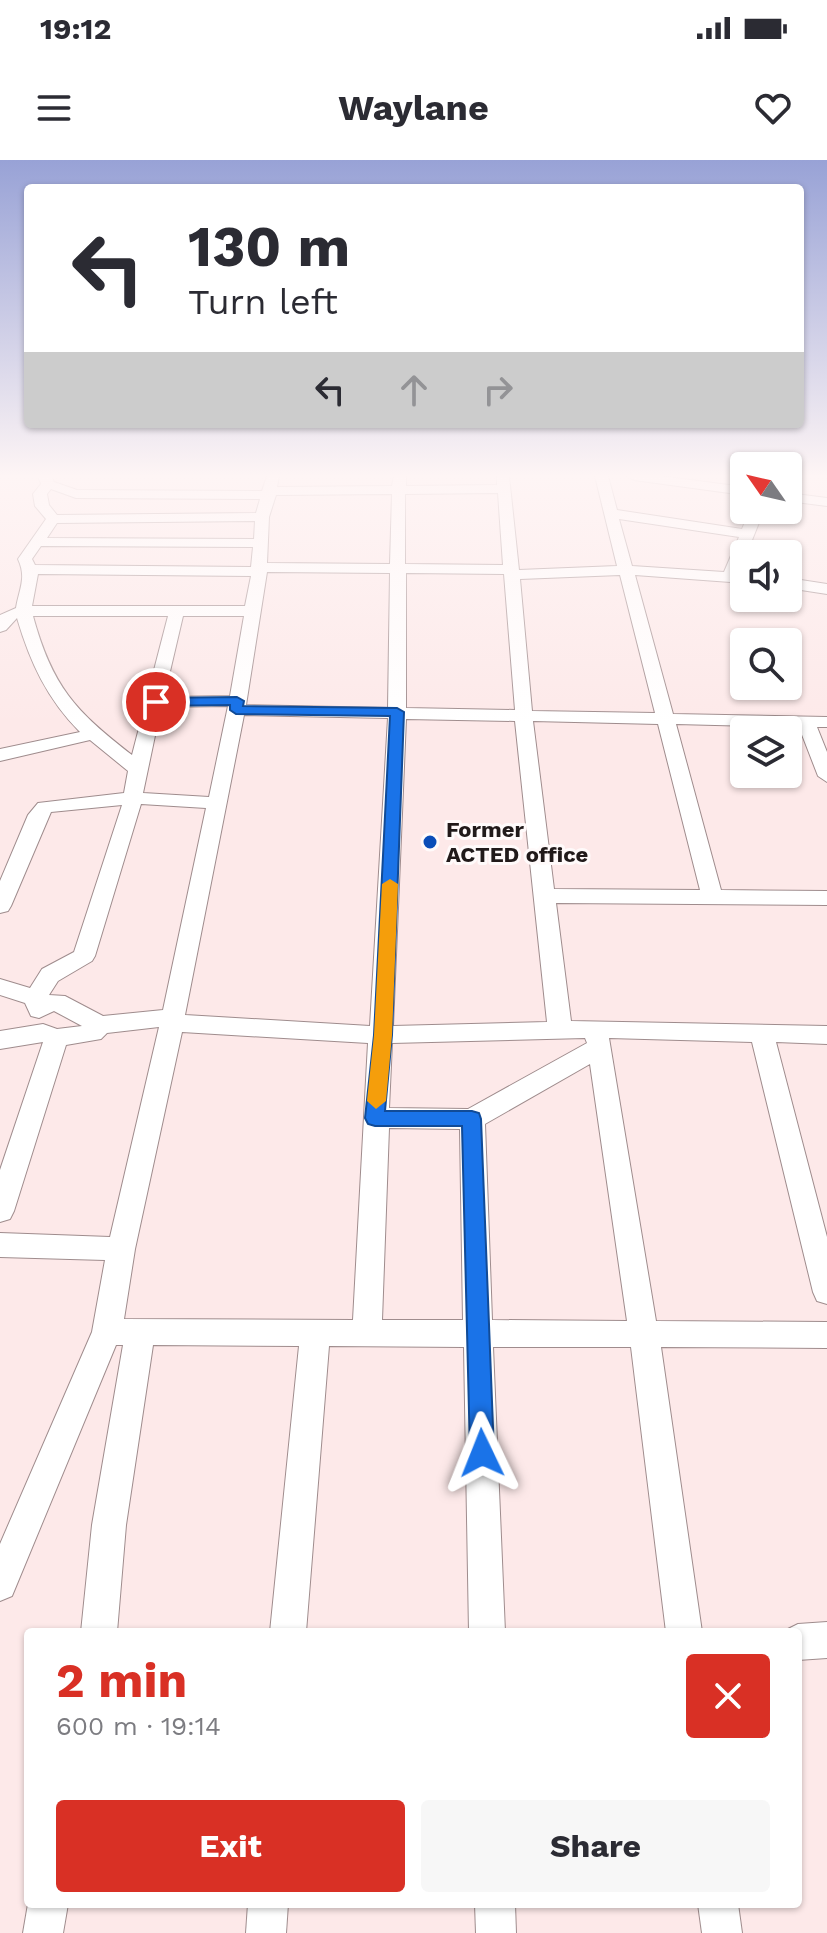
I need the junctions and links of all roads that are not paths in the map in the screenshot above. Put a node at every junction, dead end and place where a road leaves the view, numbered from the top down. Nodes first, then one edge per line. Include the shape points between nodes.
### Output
1 (25, 559) edge
2 (117, 559) edge
3 (176, 559) edge
4 (259, 559) edge
5 (399, 559) edge
6 (510, 559) edge
7 (625, 559) edge
8 (31, 569) junction
9 (399, 569) junction
10 (259, 570) junction
11 (628, 570) junction
12 (511, 573) junction
13 (730, 577) edge
14 (802, 585) edge
15 (827, 589) edge
16 (166, 590) junction
17 (102, 591) junction
18 (177, 610) junction
19 (252, 611) junction
20 (8, 617) edge
21 (156, 702) junction
22 (237, 706) junction
23 (397, 712) junction
24 (524, 718) junction
25 (666, 720) junction
26 (806, 722) junction
27 (827, 722) edge
28 (94, 734) junction
29 (0, 755) edge
30 (138, 769) junction
31 (827, 776) edge
32 (133, 798) junction
33 (218, 803) junction
34 (712, 895) junction
35 (546, 896) junction
36 (827, 898) edge
37 (0, 906) edge
38 (0, 987) edge
39 (36, 1001) junction
40 (173, 1020) junction
41 (100, 1025) junction
42 (560, 1030) junction
43 (762, 1034) junction
44 (383, 1035) junction
45 (827, 1035) edge
46 (50, 1036) junction
47 (597, 1038) junction
48 (0, 1040) edge
49 (375, 1118) junction
50 (472, 1119) junction
51 (0, 1211) edge
52 (0, 1245) edge
53 (121, 1249) junction
54 (827, 1292) edge
55 (107, 1332) junction
56 (140, 1332) junction
57 (315, 1333) junction
58 (367, 1333) junction
59 (478, 1333) junction
60 (644, 1335) junction
61 (827, 1335) edge
62 (0, 1584) edge
63 (99, 1628) edge
64 (288, 1628) edge
65 (487, 1628) edge
66 (683, 1628) edge
67 (827, 1640) edge
68 (802, 1642) edge
69 (47, 1908) edge
70 (268, 1908) edge
71 (495, 1908) edge
72 (719, 1908) edge
73 (43, 1933) edge
74 (266, 1933) edge
75 (496, 1933) edge
76 (722, 1933) edge

1 - 8 street
2 - 17 street
3 - 16 street
4 - 10 street
5 - 9 street
6 - 12 street
7 - 11 street
8 - 17 street
8 - 20 street via 32,585
9 - 10 street
9 - 12 street
9 - 23 street
10 - 16 street
10 - 19 street
11 - 12 street
11 - 13 street
11 - 25 street
12 - 24 street
14 - 15 street
16 - 17 street
16 - 17 street
16 - 18 street
17 - 20 street
18 - 19 street
18 - 21 street
19 - 22 street
20 - 28 street via 65,710
21 - 22 street
21 - 30 street
22 - 23 street
22 - 33 street
23 - 24 street
23 - 44 street
24 - 25 street
24 - 35 street
25 - 26 street
25 - 34 street
26 - 27 street
26 - 31 street
28 - 29 street
28 - 30 street
30 - 32 street
32 - 33 street
32 - 37 street via 54,804 41,811
32 - 39 street via 84,956 50,975
33 - 40 street
34 - 35 street
34 - 36 street
35 - 42 street
38 - 39 street
39 - 41 street via 57,1002
39 - 46 street
40 - 41 street
40 - 44 street
40 - 53 street
41 - 46 street via 93,1033
42 - 44 street
42 - 47 street
43 - 45 street
43 - 47 street
43 - 54 street
44 - 49 street
46 - 48 street
46 - 51 street
47 - 50 street
47 - 60 street
49 - 50 street
49 - 58 street
50 - 59 street
52 - 53 street
53 - 55 street
55 - 56 street
55 - 62 street
56 - 57 street
56 - 63 street via 109,1525
57 - 58 street
57 - 64 street
58 - 59 street
59 - 60 street
59 - 65 street
60 - 61 street
60 - 66 street
67 - 68 street
69 - 73 street
70 - 74 street
71 - 75 street
72 - 76 street

